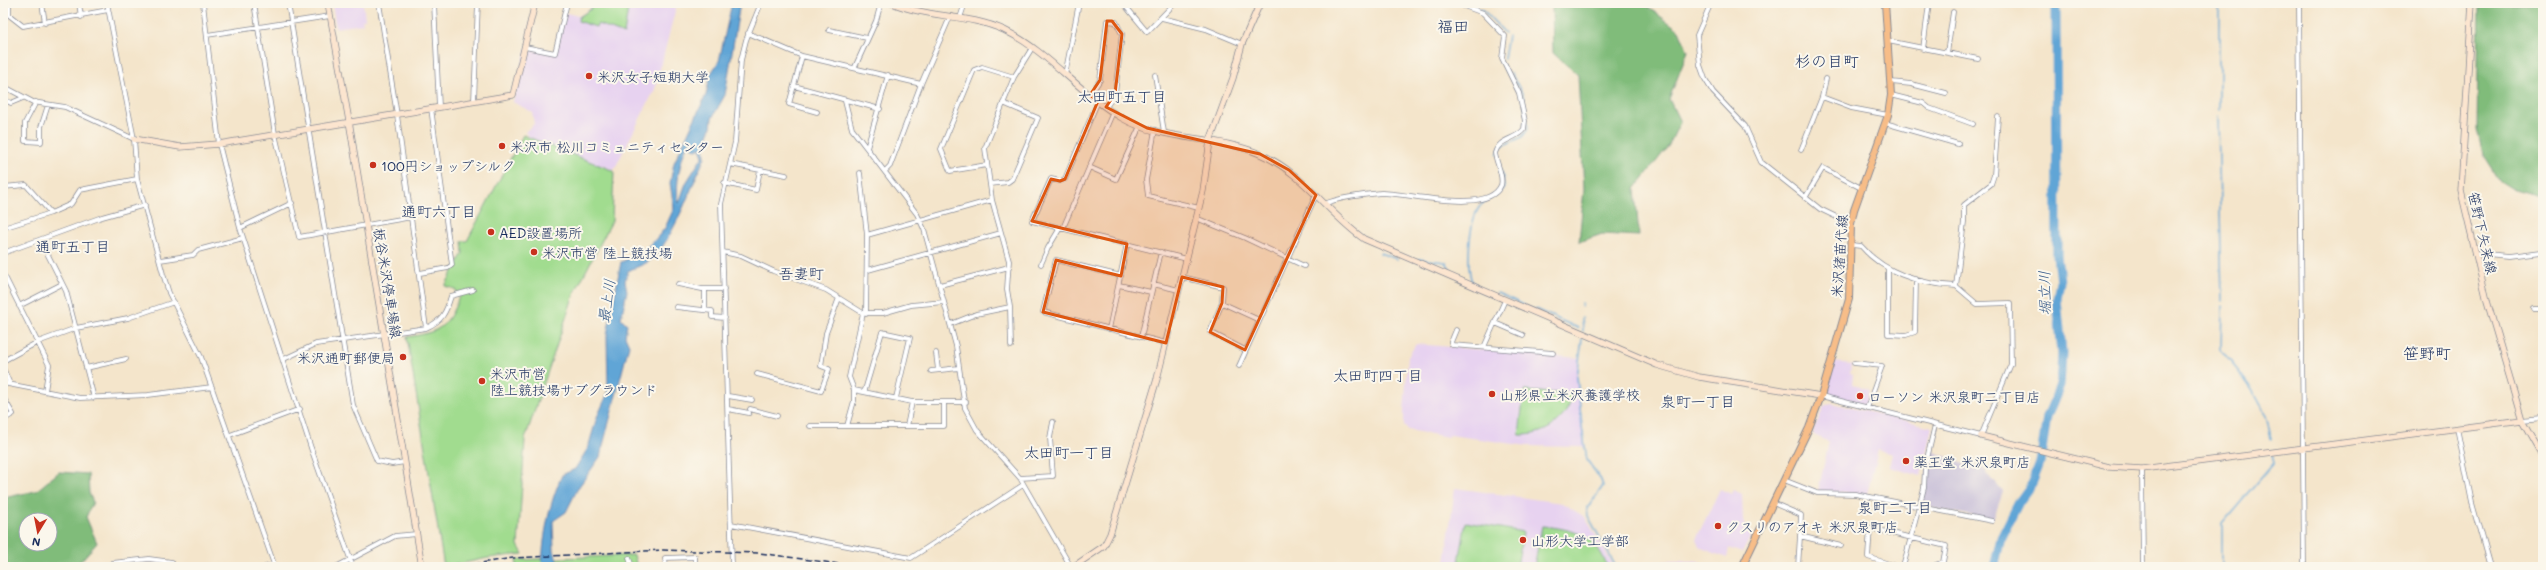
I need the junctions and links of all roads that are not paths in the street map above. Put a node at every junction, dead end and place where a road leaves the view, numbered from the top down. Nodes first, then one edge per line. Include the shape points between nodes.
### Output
1 (9, 3) edge
2 (42, 3) edge
3 (79, 3) edge
4 (107, 3) edge
5 (203, 3) edge
6 (254, 3) edge
7 (288, 3) edge
8 (328, 3) edge
9 (379, 3) edge
10 (434, 3) edge
11 (478, 3) edge
12 (535, 3) edge
13 (567, 3) edge
14 (761, 3) edge
15 (881, 3) edge
16 (892, 3) edge
17 (965, 3) edge
18 (1079, 3) edge
19 (1123, 3) edge
20 (1175, 3) edge
21 (1260, 3) edge
22 (1456, 3) edge
23 (1711, 3) edge
24 (1885, 3) edge
25 (1929, 3) edge
26 (2299, 3) edge
27 (2472, 3) edge
28 (108, 10) junction
29 (1954, 12) dead end
30 (81, 16) junction
31 (330, 16) junction
32 (950, 17) junction
33 (960, 18) junction
34 (1162, 18) junction
35 (291, 21) junction
36 (45, 23) junction
37 (258, 27) junction
38 (829, 30) dead end
39 (748, 33) junction
40 (207, 35) junction
41 (867, 38) junction
42 (1888, 41) junction
43 (1242, 44) junction
44 (524, 47) junction
45 (1032, 48) junction
46 (1923, 49) junction
47 (1947, 53) junction
48 (802, 56) junction
49 (1978, 59) dead end
50 (855, 67) junction
51 (888, 75) junction
52 (1065, 75) junction
53 (1155, 75) dead end
54 (1014, 77) junction
55 (1826, 79) dead end
56 (1891, 82) junction
57 (921, 84) junction
58 (3, 86) edge
59 (794, 86) junction
60 (1946, 93) dead end
61 (1090, 95) junction
62 (1891, 95) junction
63 (1822, 97) junction
64 (22, 98) junction
65 (3, 99) edge
66 (474, 101) junction
67 (845, 101) junction
68 (1098, 101) junction
69 (36, 102) junction
70 (1004, 103) junction
71 (48, 104) junction
72 (440, 107) junction
73 (1106, 107) junction
74 (431, 108) junction
75 (880, 109) junction
76 (817, 112) dead end
77 (1113, 112) junction
78 (397, 115) junction
79 (1888, 115) junction
80 (1998, 116) dead end
81 (349, 122) junction
82 (1885, 123) junction
83 (1973, 124) dead end
84 (1140, 126) junction
85 (308, 128) junction
86 (1155, 130) junction
87 (1164, 132) junction
88 (275, 134) junction
89 (134, 138) junction
90 (1210, 141) junction
91 (219, 144) junction
92 (1958, 144) dead end
93 (867, 148) junction
94 (1801, 150) dead end
95 (730, 164) junction
96 (987, 165) junction
97 (1089, 167) junction
98 (760, 170) junction
99 (885, 171) junction
100 (860, 173) dead end
101 (786, 176) dead end
102 (138, 179) junction
103 (724, 183) junction
104 (990, 184) junction
105 (3, 187) edge
106 (1861, 188) junction
107 (1316, 195) junction
108 (1805, 198) junction
109 (992, 200) junction
110 (292, 203) junction
111 (1325, 204) junction
112 (145, 205) junction
113 (1199, 208) junction
114 (51, 213) junction
115 (412, 217) junction
116 (1196, 218) junction
117 (920, 220) junction
118 (366, 224) junction
119 (1851, 224) junction
120 (3, 228) edge
121 (240, 228) junction
122 (1062, 228) junction
123 (326, 231) junction
124 (1001, 233) junction
125 (867, 234) junction
126 (243, 238) junction
127 (1127, 244) junction
128 (1852, 245) junction
129 (45, 249) dead end
130 (723, 252) junction
131 (1161, 252) junction
132 (2540, 252) dead end
133 (3, 253) edge
134 (931, 253) junction
135 (2476, 253) junction
136 (1287, 258) junction
137 (1187, 259) junction
138 (160, 260) junction
139 (1041, 264) dead end
140 (1304, 266) dead end
141 (1009, 267) junction
142 (1888, 269) junction
143 (868, 270) junction
144 (420, 273) junction
145 (1121, 276) junction
146 (1182, 277) junction
147 (3, 278) edge
148 (1916, 279) junction
149 (62, 284) junction
150 (678, 284) dead end
151 (1153, 284) junction
152 (940, 285) junction
153 (1119, 285) junction
154 (1956, 286) junction
155 (705, 289) junction
156 (724, 289) junction
157 (473, 290) dead end
158 (1179, 290) junction
159 (1151, 292) junction
160 (839, 298) junction
161 (1505, 300) junction
162 (174, 302) junction
163 (944, 302) junction
164 (1222, 303) junction
165 (19, 306) junction
166 (676, 307) dead end
167 (1010, 307) junction
168 (2534, 309) dead end
169 (2543, 309) edge
170 (705, 310) junction
171 (864, 313) junction
172 (725, 318) junction
173 (1259, 320) junction
174 (1495, 323) junction
175 (951, 324) junction
176 (76, 328) junction
177 (426, 328) junction
178 (1108, 329) junction
179 (1456, 330) dead end
180 (385, 335) junction
181 (1523, 335) dead end
182 (1141, 338) junction
183 (343, 340) junction
184 (38, 342) junction
185 (1166, 344) junction
186 (1011, 346) dead end
187 (1484, 347) junction
188 (1245, 350) junction
189 (936, 353) dead end
190 (1553, 353) dead end
191 (126, 359) dead end
192 (284, 359) junction
193 (3, 361) edge
194 (1854, 363) dead end
195 (1238, 366) dead end
196 (3, 368) edge
197 (86, 368) junction
198 (959, 368) junction
199 (938, 370) junction
200 (931, 371) dead end
201 (756, 374) dead end
202 (3, 383) edge
203 (10, 384) junction
204 (212, 387) junction
205 (854, 390) junction
206 (865, 390) junction
207 (45, 391) junction
208 (728, 396) junction
209 (1821, 396) junction
210 (3, 397) edge
211 (94, 398) junction
212 (896, 398) junction
213 (752, 400) dead end
214 (912, 402) junction
215 (944, 402) junction
216 (966, 402) junction
217 (1867, 408) junction
218 (300, 409) junction
219 (728, 410) junction
220 (776, 416) dead end
221 (2543, 418) edge
222 (3, 420) edge
223 (2522, 420) junction
224 (1053, 422) dead end
225 (1935, 425) junction
226 (810, 426) dead end
227 (847, 426) junction
228 (907, 426) junction
229 (2457, 428) junction
230 (230, 435) junction
231 (1981, 436) junction
232 (2304, 449) junction
233 (2543, 457) edge
234 (405, 462) junction
235 (2142, 468) junction
236 (1020, 478) junction
237 (1784, 480) junction
238 (1023, 485) junction
239 (1773, 503) junction
240 (1919, 508) junction
241 (1992, 521) dead end
242 (731, 524) junction
243 (417, 534) junction
244 (1800, 536) junction
245 (1910, 538) junction
246 (1841, 546) dead end
247 (629, 558) dead end
248 (350, 560) junction
249 (112, 563) dead end
250 (275, 566) edge
251 (172, 567) edge
252 (265, 567) edge
253 (336, 567) edge
254 (353, 567) edge
255 (422, 567) edge
256 (632, 567) edge
257 (666, 567) edge
258 (695, 567) edge
259 (732, 567) edge
260 (1072, 567) edge
261 (1742, 567) edge
262 (1798, 567) edge
263 (1898, 567) edge
264 (1903, 567) edge
265 (1931, 567) edge
266 (2142, 567) edge
267 (2304, 567) edge
268 (2490, 567) edge

1 - 36 street via 9,15 23,26
2 - 36 street
3 - 30 street
4 - 28 street
5 - 40 street
6 - 37 street
7 - 35 street
8 - 31 street, 板谷米沢停車場線
9 - 78 street
10 - 72 street
11 - 66 street
12 - 44 street
13 - 44 street via 555,53
14 - 39 street
15 - 41 street via 876,21
16 - 32 street via 917,12
17 - 33 street
18 - 52 street
19 - 34 street via 1147,32
20 - 34 street
21 - 43 street
22 - 111 street via 1483,13 1505,36 1502,62 1521,101 1524,129 1518,135 1501,143 1495,153 1501,177 1500,188 1485,197 1465,202 1382,193
23 - 108 street via 1697,35 1700,65 1705,79 1713,92 1745,126 1761,162
24 - 42 main road, 米沢猪苗代線
25 - 46 street
26 - 232 street
27 - 135 street, 笹野下矢来線 via 2461,190
28 - 30 street
28 - 89 street
29 - 47 street
30 - 36 street
31 - 35 street
31 - 81 street, 板谷米沢停車場線
32 - 33 street
32 - 57 street
33 - 45 street via 1004,30
34 - 43 street via 1206,29
35 - 37 street
35 - 85 street
37 - 40 street
37 - 88 street
38 - 41 street
39 - 48 street
39 - 95 street via 740,68 735,142
40 - 91 street
41 - 50 street
42 - 46 street
42 - 56 main road, 米沢猪苗代線
43 - 90 street via 1233,78
44 - 66 street via 513,95
45 - 52 street
45 - 54 street
46 - 47 street
47 - 49 street
48 - 50 street
48 - 59 street
50 - 51 street
51 - 57 street
51 - 75 street
52 - 61 street
53 - 87 street
54 - 70 street
54 - 96 street via 982,67 974,70 941,149 950,171
55 - 63 street
56 - 60 street
56 - 62 main road, 米沢猪苗代線
57 - 99 street via 890,166
58 - 64 street
59 - 67 street
59 - 76 street via 790,104
61 - 68 street
61 - 73 street via 1100,80 1107,21 1116,22 1122,34 1115,94
62 - 79 main road, 米沢猪苗代線
62 - 83 street via 1923,103 1929,108
63 - 79 street via 1851,108
63 - 94 street
64 - 65 street via 11,103
64 - 69 street
66 - 72 street
67 - 75 street
67 - 93 street via 852,129
68 - 73 street
68 - 122 street via 1065,179 1051,179 1032,221
69 - 71 street
69 - 71 street via 25,123 25,142 41,142 41,127
70 - 96 street via 985,148
70 - 104 street via 1038,118 1012,179 1008,182
71 - 89 street via 65,107
72 - 74 street
73 - 77 street
74 - 78 street
74 - 144 street via 452,265
75 - 93 street
77 - 84 street
77 - 97 street
78 - 81 street
78 - 115 street
79 - 82 main road, 米沢猪苗代線
80 - 154 street via 1994,175 1991,184 1964,205
81 - 85 street
81 - 118 street, 板谷米沢停車場線
82 - 92 street
82 - 106 main road, 米沢猪苗代線
84 - 86 street
84 - 97 street via 1116,179
85 - 88 street
85 - 123 street
86 - 87 street
86 - 113 street via 1146,180 1148,196
87 - 90 street
88 - 91 street
88 - 110 street
89 - 91 street via 180,147
89 - 102 street
90 - 107 street via 1248,149 1270,158 1298,176
90 - 113 street
91 - 121 street
93 - 99 street
95 - 98 street
95 - 103 street
96 - 104 street
97 - 122 street
98 - 101 street
98 - 103 street via 756,190
99 - 117 street
100 - 125 street
102 - 112 street
102 - 114 street via 80,190 72,204
103 - 130 street via 721,204
104 - 109 street
105 - 114 street via 26,185
106 - 108 street via 1823,168
106 - 119 main road, 米沢猪苗代線
107 - 111 street
107 - 136 street
108 - 119 street via 1820,209
109 - 117 street
109 - 124 street
110 - 121 street
110 - 123 street via 299,237
111 - 161 street via 1353,230 1371,242
112 - 133 street via 102,217
112 - 138 street
113 - 116 street
114 - 120 street
115 - 118 street
115 - 144 street
116 - 136 street
116 - 137 street
117 - 125 street
117 - 134 street
118 - 123 street
118 - 180 street, 板谷米沢停車場線
119 - 128 main road, 米沢猪苗代線
121 - 126 street
122 - 127 street
122 - 139 street via 1048,248
123 - 183 street
124 - 134 street
124 - 141 street
125 - 143 street
126 - 138 street via 198,250 193,254
126 - 192 street
127 - 131 street
127 - 145 street
128 - 142 street via 1861,246 1871,258
128 - 209 main road, 米沢猪苗代線 via 1849,299
129 - 149 street
130 - 156 street
130 - 160 street via 741,256 826,290
131 - 137 street
131 - 151 street
132 - 135 street via 2509,256
134 - 143 street
134 - 152 street
135 - 223 street, 笹野下矢来線 via 2487,301
136 - 140 street
136 - 173 street
137 - 146 street
138 - 162 street
141 - 152 street
141 - 167 street via 1007,289
142 - 148 street
142 - 148 street via 1888,334 1906,335 1915,332
143 - 171 street
144 - 177 street
145 - 153 street
145 - 178 street via 1056,260 1043,312
146 - 158 street
146 - 164 street via 1223,287
147 - 165 street via 5,277
148 - 154 street via 1935,285
149 - 165 street
149 - 176 street
150 - 155 street
151 - 158 street
151 - 159 street
152 - 163 street
153 - 159 street
153 - 178 street
154 - 231 street via 1977,304 2010,303 2011,364
155 - 156 street
155 - 170 street
156 - 172 street
157 - 177 street via 451,296 446,314 439,322
158 - 185 street
159 - 182 street
160 - 171 street
160 - 201 street via 826,333 821,366 829,370 821,391
161 - 174 street
161 - 209 street via 1673,370 1699,377
162 - 176 street via 128,318
162 - 204 street via 201,357
163 - 171 street via 907,305 883,313
163 - 175 street
164 - 173 street
164 - 188 street via 1210,332
165 - 184 street
166 - 170 street
167 - 175 street via 976,314
167 - 186 street
168 - 169 street
170 - 172 street via 712,311 712,317
171 - 205 street via 849,377
172 - 208 street
173 - 188 street
174 - 181 street
174 - 187 street
175 - 198 street
176 - 184 street
176 - 197 street
177 - 180 street
178 - 182 street
179 - 187 street via 1452,345
180 - 183 street
180 - 234 street, 板谷米沢停車場線
182 - 185 street
183 - 192 street via 316,344
183 - 234 street via 353,405 377,461 392,464
184 - 193 street
184 - 207 street via 49,365
185 - 260 street via 1149,410 1110,534 1104,546
187 - 190 street
188 - 195 street
189 - 199 street
191 - 197 street
192 - 218 street
194 - 217 street via 1882,366
196 - 203 street
197 - 211 street
198 - 199 street
198 - 216 street
199 - 200 street
202 - 203 street
203 - 207 street
204 - 211 street via 148,395
204 - 230 street
205 - 206 street
205 - 227 street
206 - 212 street
206 - 212 street via 882,332 910,338
207 - 211 street
208 - 213 street
208 - 219 street
209 - 217 street
209 - 237 main road, 米沢猪苗代線 via 1810,428
210 - 222 street via 13,414
212 - 214 street
214 - 215 street
214 - 228 street
215 - 216 street
215 - 228 street via 944,426
216 - 236 street via 965,408 977,430
217 - 225 street
218 - 230 street
218 - 248 street
219 - 220 street
219 - 242 street
221 - 223 street
223 - 229 street
223 - 233 street, 笹野下矢来線
224 - 236 street via 1050,438 1053,476
225 - 231 street
225 - 240 street
226 - 227 street
227 - 228 street
229 - 232 street
229 - 268 street via 2472,503
230 - 250 street
231 - 235 street via 2109,467
232 - 235 street
232 - 267 street
234 - 243 street, 板谷米沢停車場線
235 - 266 street
236 - 238 street
237 - 239 main road, 米沢猪苗代線
237 - 240 street via 1817,493 1855,494
238 - 242 street via 911,558
238 - 260 street
239 - 244 street via 1801,515
239 - 261 main road, 米沢猪苗代線
240 - 241 street
240 - 245 street
242 - 259 street
243 - 248 street via 395,536
243 - 255 street, 板谷米沢停車場線
244 - 246 street
244 - 262 street
245 - 263 street via 1870,528 1868,557
245 - 264 street
245 - 265 street via 1946,546 1943,562
247 - 256 street
248 - 253 street
248 - 254 street
249 - 251 street via 150,559 172,562
250 - 252 street
257 - 258 street via 665,558 695,557

